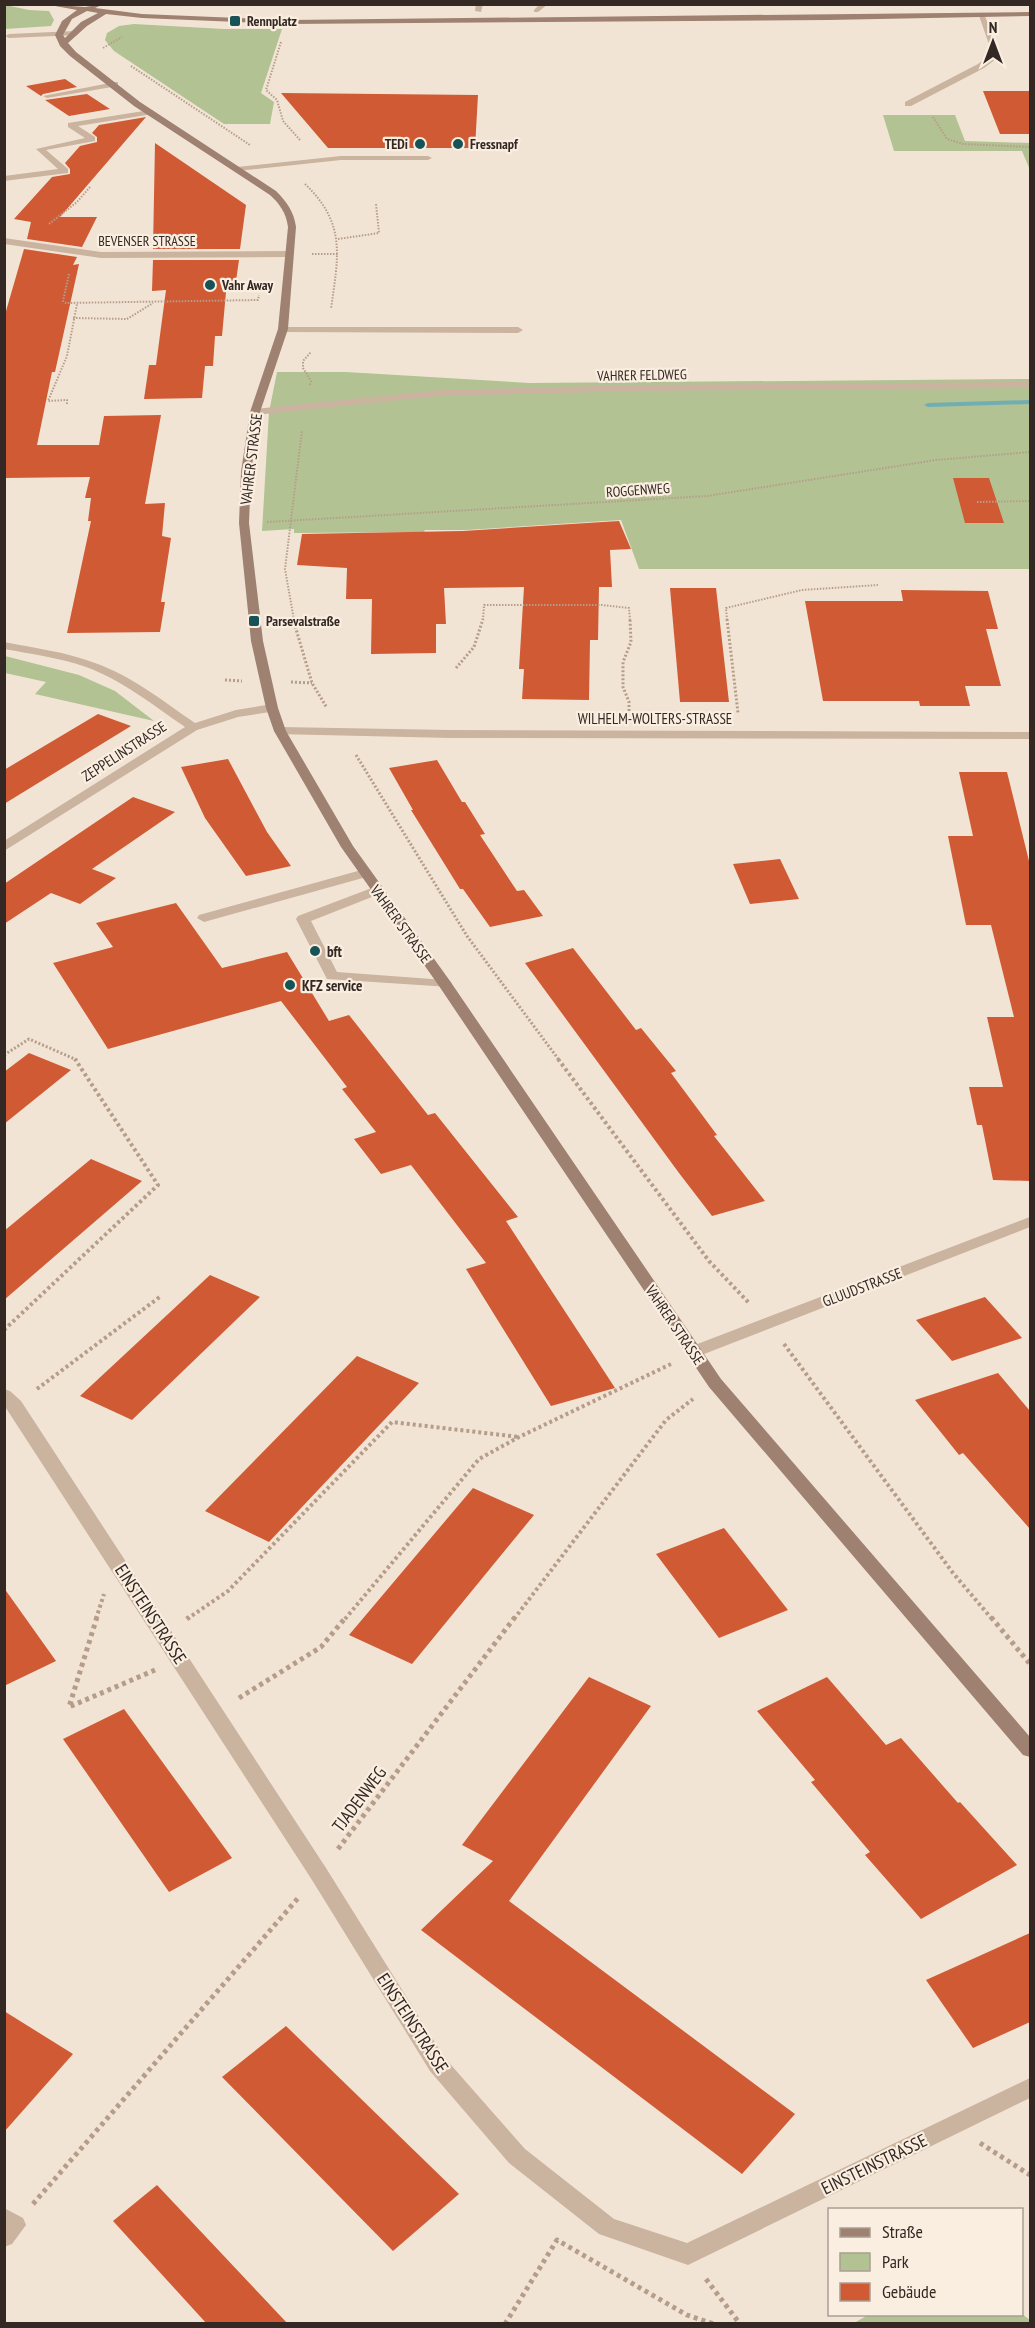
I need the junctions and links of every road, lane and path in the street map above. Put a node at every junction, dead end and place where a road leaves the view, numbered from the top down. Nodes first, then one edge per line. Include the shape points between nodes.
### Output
1 (47, 4) edge
2 (545, 4) edge
3 (991, 4) edge
4 (104, 7) edge
5 (150, 7) dead end
6 (902, 8) dead end
7 (481, 9) edge
8 (82, 10) junction
9 (681, 10) dead end
10 (514, 11) dead end
11 (536, 11) junction
12 (592, 11) dead end
13 (468, 12) dead end
14 (275, 13) dead end
15 (980, 14) junction
16 (1030, 14) edge
17 (289, 22) junction
18 (59, 33) junction
19 (75, 33) junction
20 (9, 36) dead end
21 (63, 44) junction
22 (97, 50) dead end
23 (107, 56) dead end
24 (126, 63) dead end
25 (115, 84) junction
26 (47, 96) dead end
27 (908, 104) joint
28 (150, 112) junction
29 (1030, 147) edge
30 (428, 158) dead end
31 (330, 159) junction
32 (279, 165) junction
33 (237, 169) junction
34 (4, 179) edge
35 (90, 187) dead end
36 (376, 204) dead end
37 (338, 239) junction
38 (4, 241) edge
39 (17, 244) junction
40 (74, 252) junction
41 (290, 254) junction
42 (258, 300) dead end
43 (154, 302) junction
44 (77, 304) junction
45 (73, 318) junction
46 (283, 329) junction
47 (328, 329) junction
48 (518, 330) dead end
49 (1030, 385) edge
50 (67, 404) dead end
51 (305, 407) junction
52 (255, 412) junction
53 (1030, 452) edge
54 (977, 501) dead end
55 (1030, 501) edge
56 (289, 521) junction
57 (244, 523) junction
58 (878, 585) dead end
59 (4, 645) edge
60 (456, 668) dead end
61 (272, 708) junction
62 (193, 727) junction
63 (280, 730) junction
64 (342, 732) junction
65 (629, 734) junction
66 (741, 735) junction
67 (1030, 736) edge
68 (4, 848) edge
69 (365, 873) junction
70 (377, 890) junction
71 (204, 918) dead end
72 (445, 984) junction
73 (4, 1055) edge
74 (1030, 1222) edge
75 (161, 1296) dead end
76 (768, 1323) junction
77 (4, 1330) edge
78 (693, 1352) junction
79 (715, 1383) junction
80 (10, 1400) edge
81 (519, 1437) junction
82 (115, 1559) junction
83 (164, 1634) junction
84 (180, 1659) junction
85 (1030, 1664) edge
86 (214, 1713) junction
87 (1030, 1750) edge
88 (319, 1874) junction
89 (1030, 2088) edge
90 (953, 2126) junction
91 (1030, 2175) edge
92 (8, 2227) edge
93 (688, 2254) junction
94 (506, 2324) edge
95 (714, 2324) edge
96 (740, 2324) edge

1 - 8 main road
2 - 11 street
3 - 15 main road
4 - 8 main road
4 - 17 main road via 187,19
4 - 19 main road
5 - 14 main road
6 - 9 main road
7 - 13 main road
8 - 18 main road via 68,17
10 - 11 main road
11 - 12 main road
15 - 16 main road
15 - 17 main road
15 - 27 street via 994,47 993,57
17 - 31 path via 266,90 278,100 283,121 316,156
18 - 19 street
18 - 20 street
18 - 21 main road
19 - 21 main road
21 - 25 main road, VAHRER STRASSE
22 - 23 path
24 - 32 path
25 - 26 street
25 - 28 main road, VAHRER STRASSE
27 - 29 path via 932,117 947,139 963,144
28 - 33 main road, VAHRER STRASSE
28 - 34 street via 71,125 92,139 40,149 65,171
30 - 31 street
31 - 32 street
32 - 33 street
32 - 37 path via 322,200
33 - 41 main road, VAHRER STRASSE via 285,204 292,227
35 - 39 path via 58,218
36 - 37 path via 379,233
37 - 47 path
38 - 39 street, BEVENSER STRASSE
39 - 40 street, BEVENSER STRASSE
40 - 41 street, BEVENSER STRASSE
40 - 44 path via 63,301
41 - 46 main road, VAHRER STRASSE
42 - 43 path
43 - 44 path
43 - 45 path via 127,319
44 - 45 path
45 - 50 path via 67,356 48,401 67,400
46 - 47 street
46 - 52 main road, VAHRER STRASSE
47 - 48 street
47 - 51 path via 303,361 311,381
49 - 51 street, VAHRER FELDWEG via 440,393
51 - 52 street, VAHRER FELDWEG
51 - 56 path
52 - 57 main road, VAHRER STRASSE via 246,472
53 - 56 path, ROGGENWEG via 936,460 707,496
54 - 55 path
56 - 57 path, ROGGENWEG
56 - 64 path via 285,569 293,618 312,683
57 - 61 main road, VAHRER STRASSE via 254,621
58 - 66 path via 802,590 726,608
59 - 62 street via 102,669
60 - 65 path via 472,653 482,633 484,605 629,608 631,642 623,662
61 - 62 street, ZEPPELINSTRASSE
61 - 63 main road, VAHRER STRASSE
62 - 68 street, ZEPPELINSTRASSE
63 - 64 street, WILHELM-WOLTERS-STRASSE
63 - 69 main road, VAHRER STRASSE
64 - 65 street, WILHELM-WOLTERS-STRASSE
64 - 76 path via 467,936 710,1261
65 - 66 street, WILHELM-WOLTERS-STRASSE
66 - 67 street, WILHELM-WOLTERS-STRASSE
69 - 70 main road, VAHRER STRASSE
69 - 71 street
70 - 72 main road, VAHRER STRASSE
70 - 72 street via 303,919 332,976
72 - 78 main road, VAHRER STRASSE
73 - 77 path via 29,1039 76,1059 158,1185
74 - 76 street, GLUUDSTRASSE
75 - 80 path
76 - 78 street, GLUUDSTRASSE
76 - 85 path via 953,1573
78 - 79 main road, VAHRER STRASSE
78 - 81 path
79 - 87 main road, VAHRER STRASSE
79 - 88 path, TJADENWEG via 666,1420
80 - 82 street, EINSTEINSTRASSE
81 - 83 path via 392,1422 228,1590
81 - 86 path via 479,1459 321,1647
82 - 83 street, EINSTEINSTRASSE
82 - 84 path via 69,1707
83 - 84 street, EINSTEINSTRASSE
84 - 86 street, EINSTEINSTRASSE
86 - 88 street, EINSTEINSTRASSE
88 - 92 path, TJADENWEG
88 - 93 street, EINSTEINSTRASSE via 437,2064 517,2156 607,2228
89 - 90 street, EINSTEINSTRASSE
90 - 91 path
90 - 93 street, EINSTEINSTRASSE
93 - 96 path
94 - 95 path via 557,2240 687,2315

